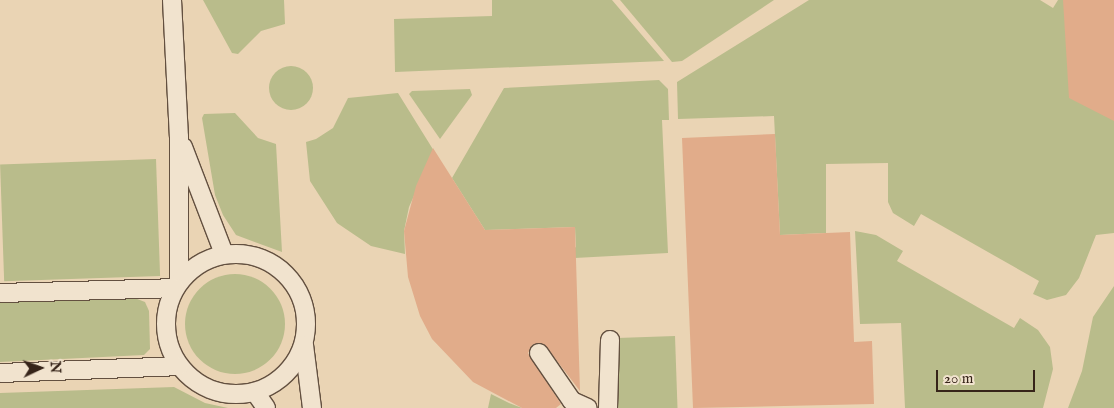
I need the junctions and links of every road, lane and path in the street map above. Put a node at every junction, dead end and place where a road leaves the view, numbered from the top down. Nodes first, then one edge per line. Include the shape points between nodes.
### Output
1 (172, 0) edge
2 (179, 136) junction
3 (224, 254) junction
4 (177, 285) junction
5 (0, 293) edge
6 (610, 340) dead end
7 (304, 346) junction
8 (539, 353) dead end
9 (179, 366) junction
10 (0, 373) edge
11 (255, 392) junction
12 (266, 408) edge
13 (312, 408) edge
14 (588, 408) edge
15 (608, 408) edge

1 - 2 lane
2 - 3 lane
2 - 4 lane
3 - 4 lane via 192,269
3 - 7 lane via 249,254 264,260 290,279 302,300 306,324
4 - 5 lane
4 - 9 lane via 168,307 165,328
6 - 15 lane
7 - 11 lane via 291,368 275,382
7 - 13 lane
8 - 14 lane via 572,401
9 - 10 lane
9 - 11 lane via 194,381 213,391 234,395
11 - 12 lane

